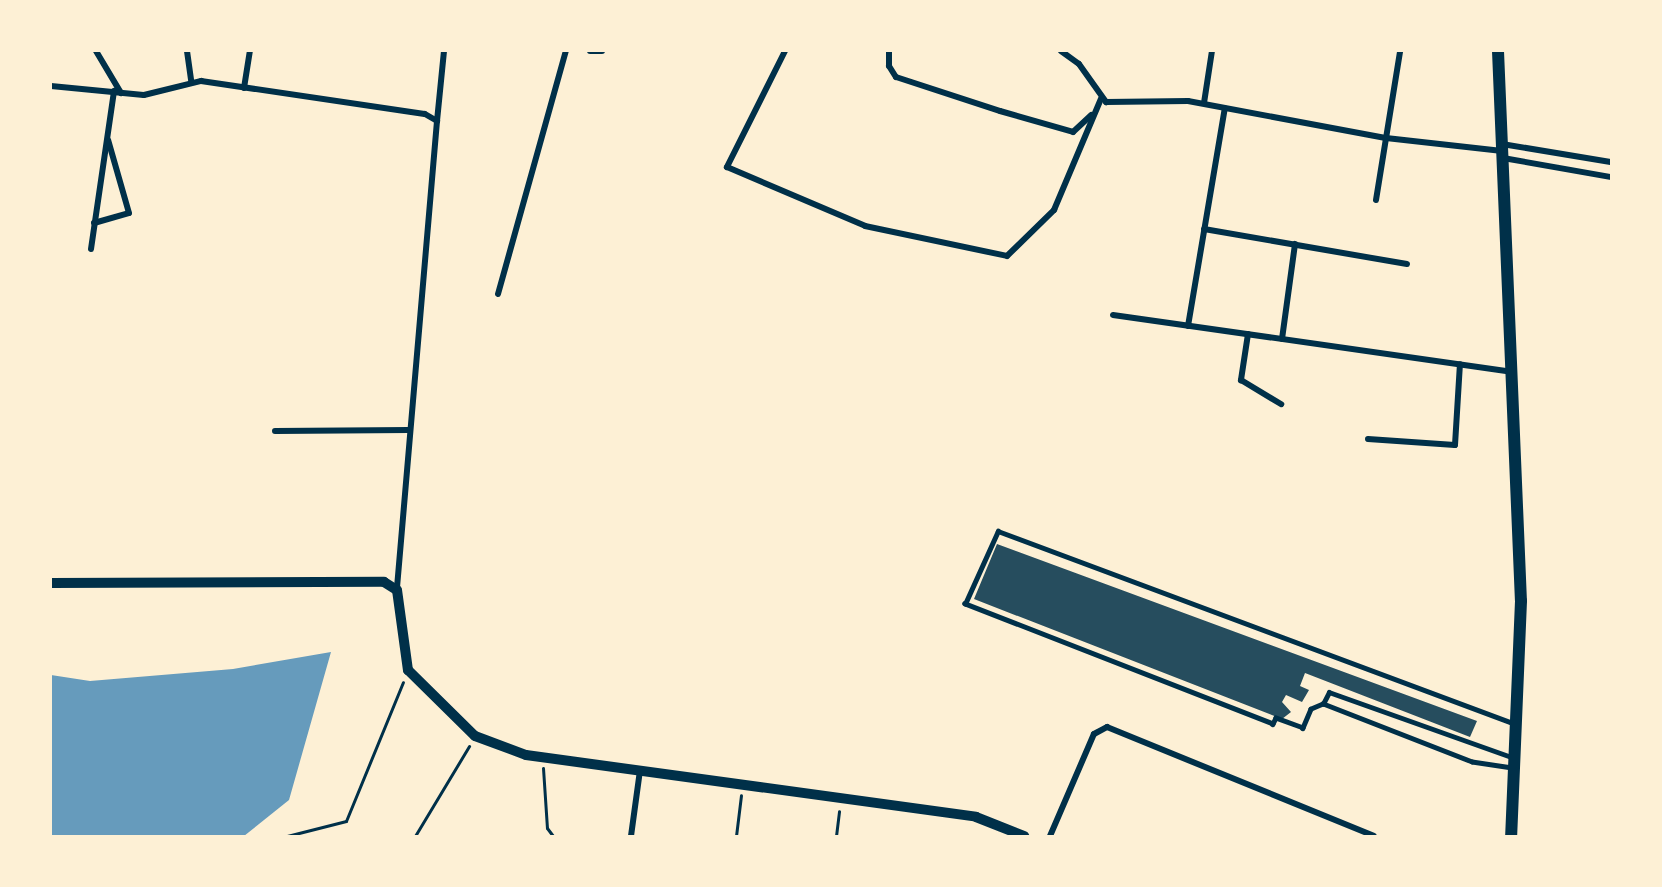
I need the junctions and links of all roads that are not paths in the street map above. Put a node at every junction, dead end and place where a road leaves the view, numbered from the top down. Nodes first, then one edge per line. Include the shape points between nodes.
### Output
1 (96, 51) edge
2 (187, 51) edge
3 (249, 51) edge
4 (444, 51) edge
5 (566, 51) edge
6 (590, 51) edge
7 (602, 51) edge
8 (785, 51) edge
9 (889, 51) edge
10 (1061, 51) edge
11 (1212, 51) edge
12 (1400, 51) edge
13 (1498, 51) edge
14 (192, 81) junction
15 (51, 86) edge
16 (244, 88) junction
17 (114, 91) junction
18 (121, 93) junction
19 (1101, 99) junction
20 (1204, 104) junction
21 (1225, 108) junction
22 (437, 121) junction
23 (107, 137) junction
24 (1386, 138) junction
25 (1503, 151) junction
26 (1611, 162) edge
27 (1611, 177) edge
28 (1376, 200) dead end
29 (94, 223) junction
30 (1204, 228) junction
31 (1294, 244) junction
32 (91, 249) dead end
33 (1407, 264) dead end
34 (498, 294) dead end
35 (1113, 315) dead end
36 (1188, 326) junction
37 (1248, 334) junction
38 (1282, 339) junction
39 (1460, 364) junction
40 (1514, 372) junction
41 (1281, 404) dead end
42 (275, 430) dead end
43 (410, 430) junction
44 (1368, 439) dead end
45 (51, 582) edge
46 (397, 590) junction
47 (1323, 704) junction
48 (1516, 723) junction
49 (1514, 763) junction
50 (639, 770) junction
51 (631, 836) edge
52 (1024, 836) edge
53 (1050, 836) edge
54 (1374, 836) edge
55 (1511, 836) edge

1 - 18 street
2 - 14 street
3 - 16 street
4 - 22 street
5 - 34 street
6 - 7 street
8 - 19 street via 728,167 865,226 1007,256 1054,210
9 - 19 street via 889,66 896,77 1069,131 1081,129
10 - 19 street via 1078,64
11 - 20 street
12 - 24 street
13 - 25 main road
14 - 16 street
14 - 18 street via 154,94
15 - 17 street
16 - 22 street via 425,114
17 - 18 street
17 - 23 street
19 - 20 street
20 - 21 street
21 - 24 street
21 - 30 street
22 - 43 street
23 - 29 street
23 - 29 street via 129,213
24 - 25 street
24 - 28 street
25 - 26 street
25 - 27 street
25 - 40 main road
29 - 32 street
30 - 31 street
30 - 36 street
31 - 33 street
31 - 38 street
35 - 36 street
36 - 37 street
37 - 38 street
37 - 41 street via 1241,380
38 - 39 street
39 - 40 street
39 - 44 street via 1455,445
40 - 48 main road via 1521,601
42 - 43 street
43 - 46 street
45 - 46 street via 384,582
46 - 50 street via 408,669 475,736 543,758
47 - 48 lane via 1311,709 1303,728 1276,718 1273,724 965,604 998,531
47 - 49 lane via 1472,762
47 - 49 lane via 1329,692
48 - 49 main road
49 - 55 main road
50 - 51 street
50 - 52 street via 976,817
53 - 54 street via 1094,734 1107,727

